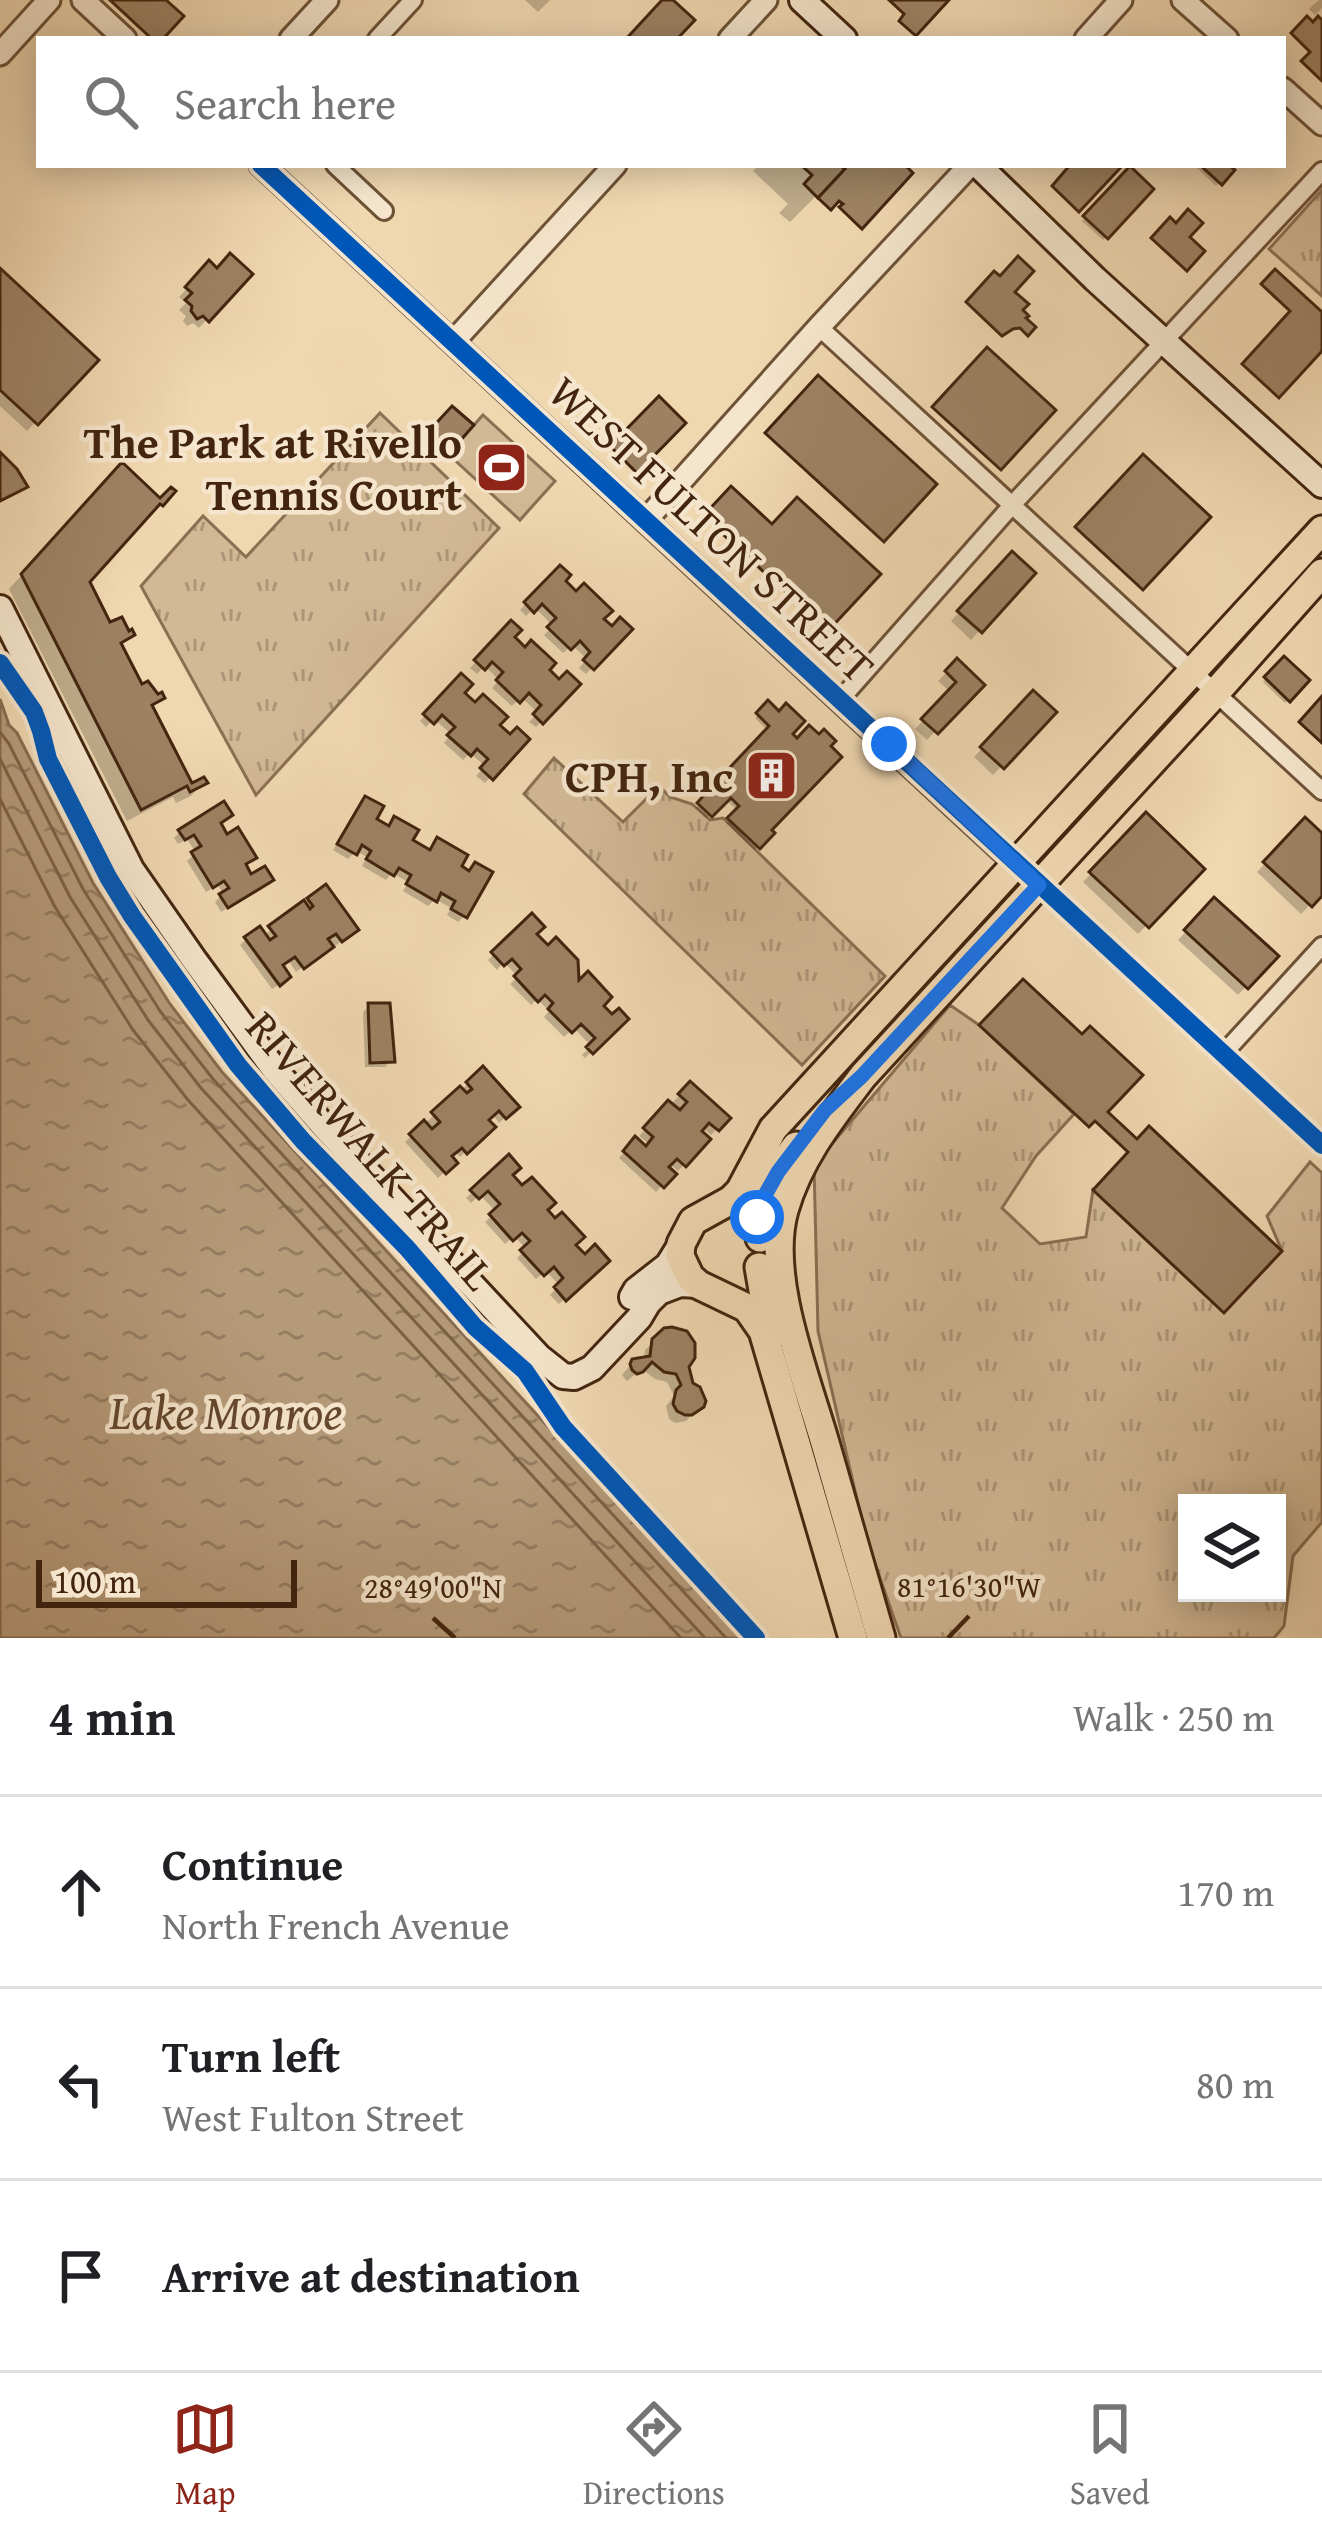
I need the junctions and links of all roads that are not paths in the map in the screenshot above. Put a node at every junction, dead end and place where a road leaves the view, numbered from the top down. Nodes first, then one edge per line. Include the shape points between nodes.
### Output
1 (49, 0) edge
2 (83, 0) edge
3 (327, 0) edge
4 (413, 0) edge
5 (766, 0) edge
6 (802, 0) edge
7 (1121, 0) edge
8 (1184, 0) edge
9 (122, 36) edge
10 (294, 36) edge
11 (380, 36) edge
12 (733, 36) edge
13 (841, 36) edge
14 (1089, 36) edge
15 (1224, 36) edge
16 (0, 54) edge
17 (1286, 92) edge
18 (1322, 124) edge
19 (264, 168) edge
20 (338, 168) edge
21 (612, 168) edge
22 (971, 168) edge
23 (977, 168) edge
24 (1322, 171) edge
25 (385, 212) dead end
26 (819, 327) junction
27 (453, 342) junction
28 (1165, 343) junction
29 (1322, 485) edge
30 (1013, 504) junction
31 (646, 520) junction
32 (1322, 530) edge
33 (1322, 573) edge
34 (0, 608) edge
35 (1193, 670) junction
36 (1217, 691) junction
37 (840, 700) junction
38 (1322, 791) edge
39 (1017, 865) junction
40 (1039, 885) junction
41 (1322, 946) edge
42 (1223, 1054) junction
43 (1322, 1145) edge
44 (703, 1214) junction
45 (681, 1244) junction
46 (765, 1252) junction
47 (708, 1288) junction
48 (601, 1358) junction
49 (845, 1547) junction
50 (841, 1598) junction
51 (853, 1638) edge
52 (871, 1638) edge
53 (881, 1638) edge

1 - 16 street
2 - 9 street
3 - 10 street
4 - 11 street
5 - 12 street
6 - 13 main road
7 - 14 street
8 - 15 street
17 - 18 street
19 - 27 street, WEST FULTON STREET
20 - 25 street
21 - 27 street
22 - 26 street
23 - 28 main road
24 - 28 street
26 - 30 street
26 - 31 street
27 - 31 street, WEST FULTON STREET
28 - 29 main road
28 - 30 street
30 - 35 street
30 - 37 street
31 - 37 street, WEST FULTON STREET
32 - 35 main road
33 - 36 main road
34 - 48 main road via 131,869 275,1070 539,1357 563,1376 583,1374
35 - 36 street
35 - 39 main road
36 - 38 street
36 - 40 main road
37 - 39 street, WEST FULTON STREET
39 - 40 street, WEST FULTON STREET
39 - 44 main road via 773,1129 740,1191
40 - 42 street, WEST FULTON STREET
40 - 46 main road via 862,1076 816,1138
41 - 42 street
42 - 43 street, WEST FULTON STREET
44 - 45 main road
44 - 46 main road via 743,1217
45 - 47 main road via 684,1268
45 - 48 main road via 636,1291
46 - 47 main road via 742,1286
46 - 49 main road via 785,1302
47 - 48 main road via 659,1292
47 - 49 main road via 747,1308 763,1331
49 - 50 main road
49 - 53 main road
50 - 51 main road
50 - 52 main road via 856,1593

